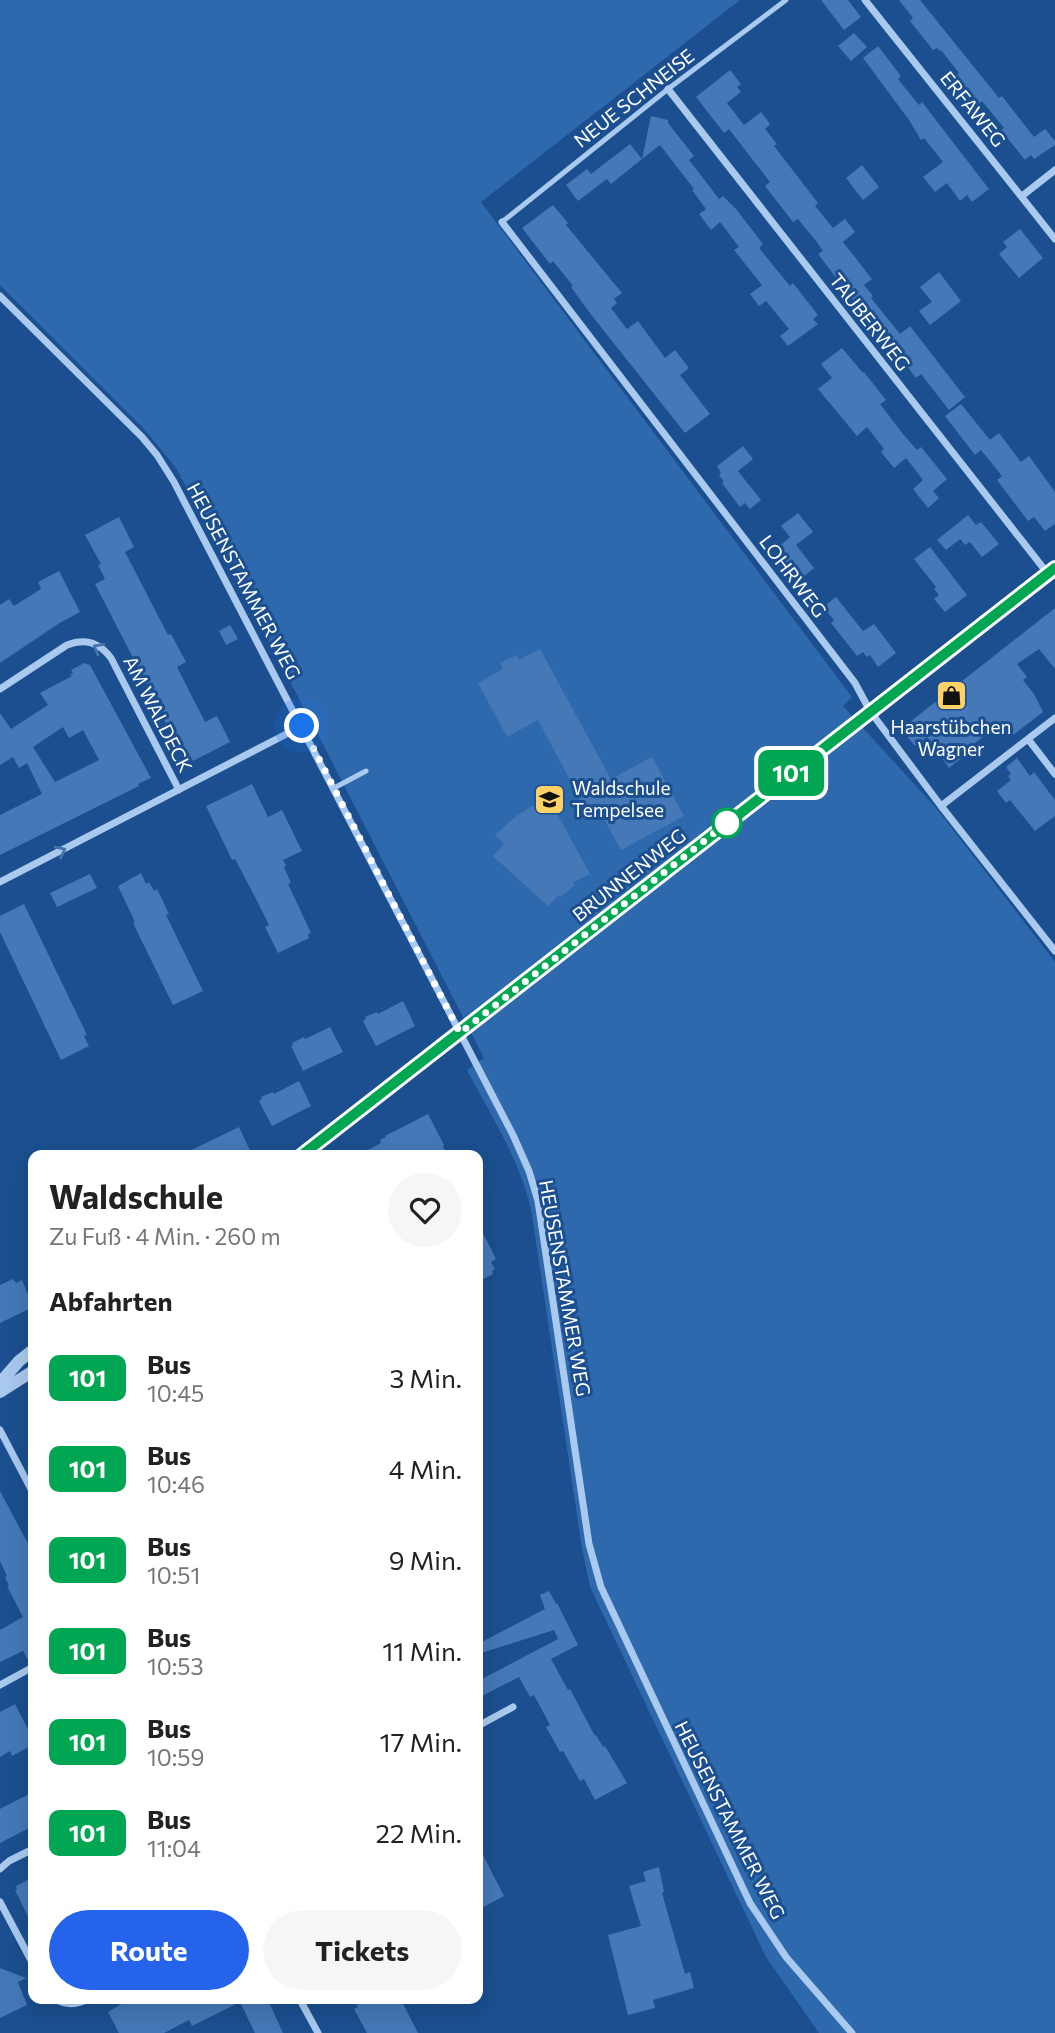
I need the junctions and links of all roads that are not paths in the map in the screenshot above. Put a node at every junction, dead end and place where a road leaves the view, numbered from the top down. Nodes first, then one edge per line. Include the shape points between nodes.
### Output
1 (786, 0) edge
2 (865, 0) edge
3 (668, 89) junction
4 (1055, 170) edge
5 (1022, 196) junction
6 (502, 222) joint
7 (1055, 239) edge
8 (0, 296) edge
9 (1051, 571) edge
10 (0, 690) edge
11 (870, 711) junction
12 (1055, 718) edge
13 (302, 726) junction
14 (1028, 739) junction
15 (366, 771) dead end
16 (1055, 774) edge
17 (334, 788) junction
18 (179, 790) junction
19 (941, 806) junction
20 (0, 882) edge
21 (1055, 951) edge
22 (460, 1033) junction
23 (308, 1150) edge
24 (28, 1354) edge
25 (28, 1374) edge
26 (0, 1383) edge
27 (0, 1392) edge
28 (0, 1430) edge
29 (28, 1483) edge
30 (28, 1670) edge
31 (0, 1685) edge
32 (513, 1707) dead end
33 (483, 1723) edge
34 (28, 1852) edge
35 (0, 1870) edge
36 (0, 1902) edge
37 (28, 1955) edge
38 (302, 2004) edge
39 (318, 2033) edge
40 (852, 2033) edge

1 - 3 lane, NEUE SCHNEISE
2 - 5 street, ERFAWEG
3 - 6 lane, NEUE SCHNEISE
3 - 9 street, TAUBERWEG
4 - 5 street
5 - 7 street, ERFAWEG
6 - 11 street, LOHRWEG via 855,683
8 - 13 street, HEUSENSTAMMER WEG via 157,455
9 - 11 street, BRUNNENWEG
18 -> 10 street, AM WALDECK via 111,658 99,646 77,641 67,645
11 - 19 street, LOHRWEG
11 - 22 street, BRUNNENWEG
12 - 14 street
13 - 17 street, HEUSENSTAMMER WEG
13 - 18 street
14 - 16 street
14 - 19 street
15 - 17 lane
17 - 22 street, HEUSENSTAMMER WEG
20 -> 18 street
19 - 21 street, LOHRWEG
22 - 23 street, BRUNNENWEG
22 - 40 street, HEUSENSTAMMER WEG via 513,1135 534,1187 589,1544 601,1587 750,1903 786,1957
24 - 26 street
25 - 27 street
28 - 29 street
30 - 31 street
32 - 33 street
34 - 35 street
36 - 37 street
38 - 39 street

